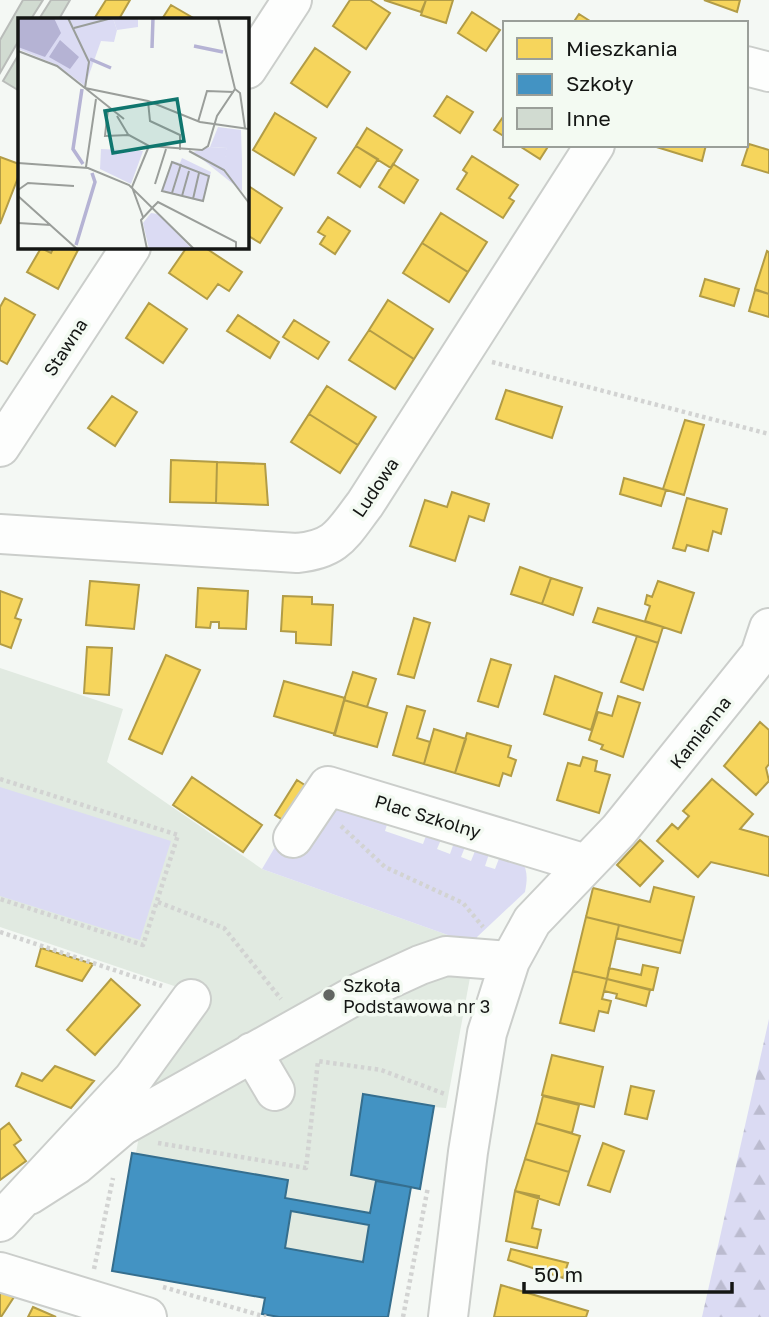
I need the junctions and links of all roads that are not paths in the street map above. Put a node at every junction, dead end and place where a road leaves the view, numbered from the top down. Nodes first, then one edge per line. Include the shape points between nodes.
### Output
1 (292, 0) edge
2 (248, 67) edge
3 (748, 67) edge
4 (769, 72) edge
5 (594, 147) edge
6 (130, 248) edge
7 (0, 447) edge
8 (0, 534) edge
9 (766, 648) edge
10 (293, 838) dead end
11 (586, 864) junction
12 (499, 948) junction
13 (191, 999) road end
14 (252, 1052) junction
15 (275, 1091) dead end
16 (40, 1182) junction
17 (0, 1222) edge
18 (0, 1272) edge
19 (151, 1301) edge
20 (448, 1317) edge

1 - 2 street
3 - 4 street
5 - 8 street, Ludowa via 342,537 317,551 280,553
6 - 7 street, Stawna
9 - 11 street, Kamienna via 619,830
10 - 11 street, Plac Szkolny via 328,786
11 - 12 street, Kamienna
12 - 14 street via 446,956 396,975
12 - 20 street, Kamienna
13 - 16 street via 132,1079
14 - 15 street
14 - 16 street via 122,1126 76,1165
16 - 17 street
18 - 19 street via 84,1283

